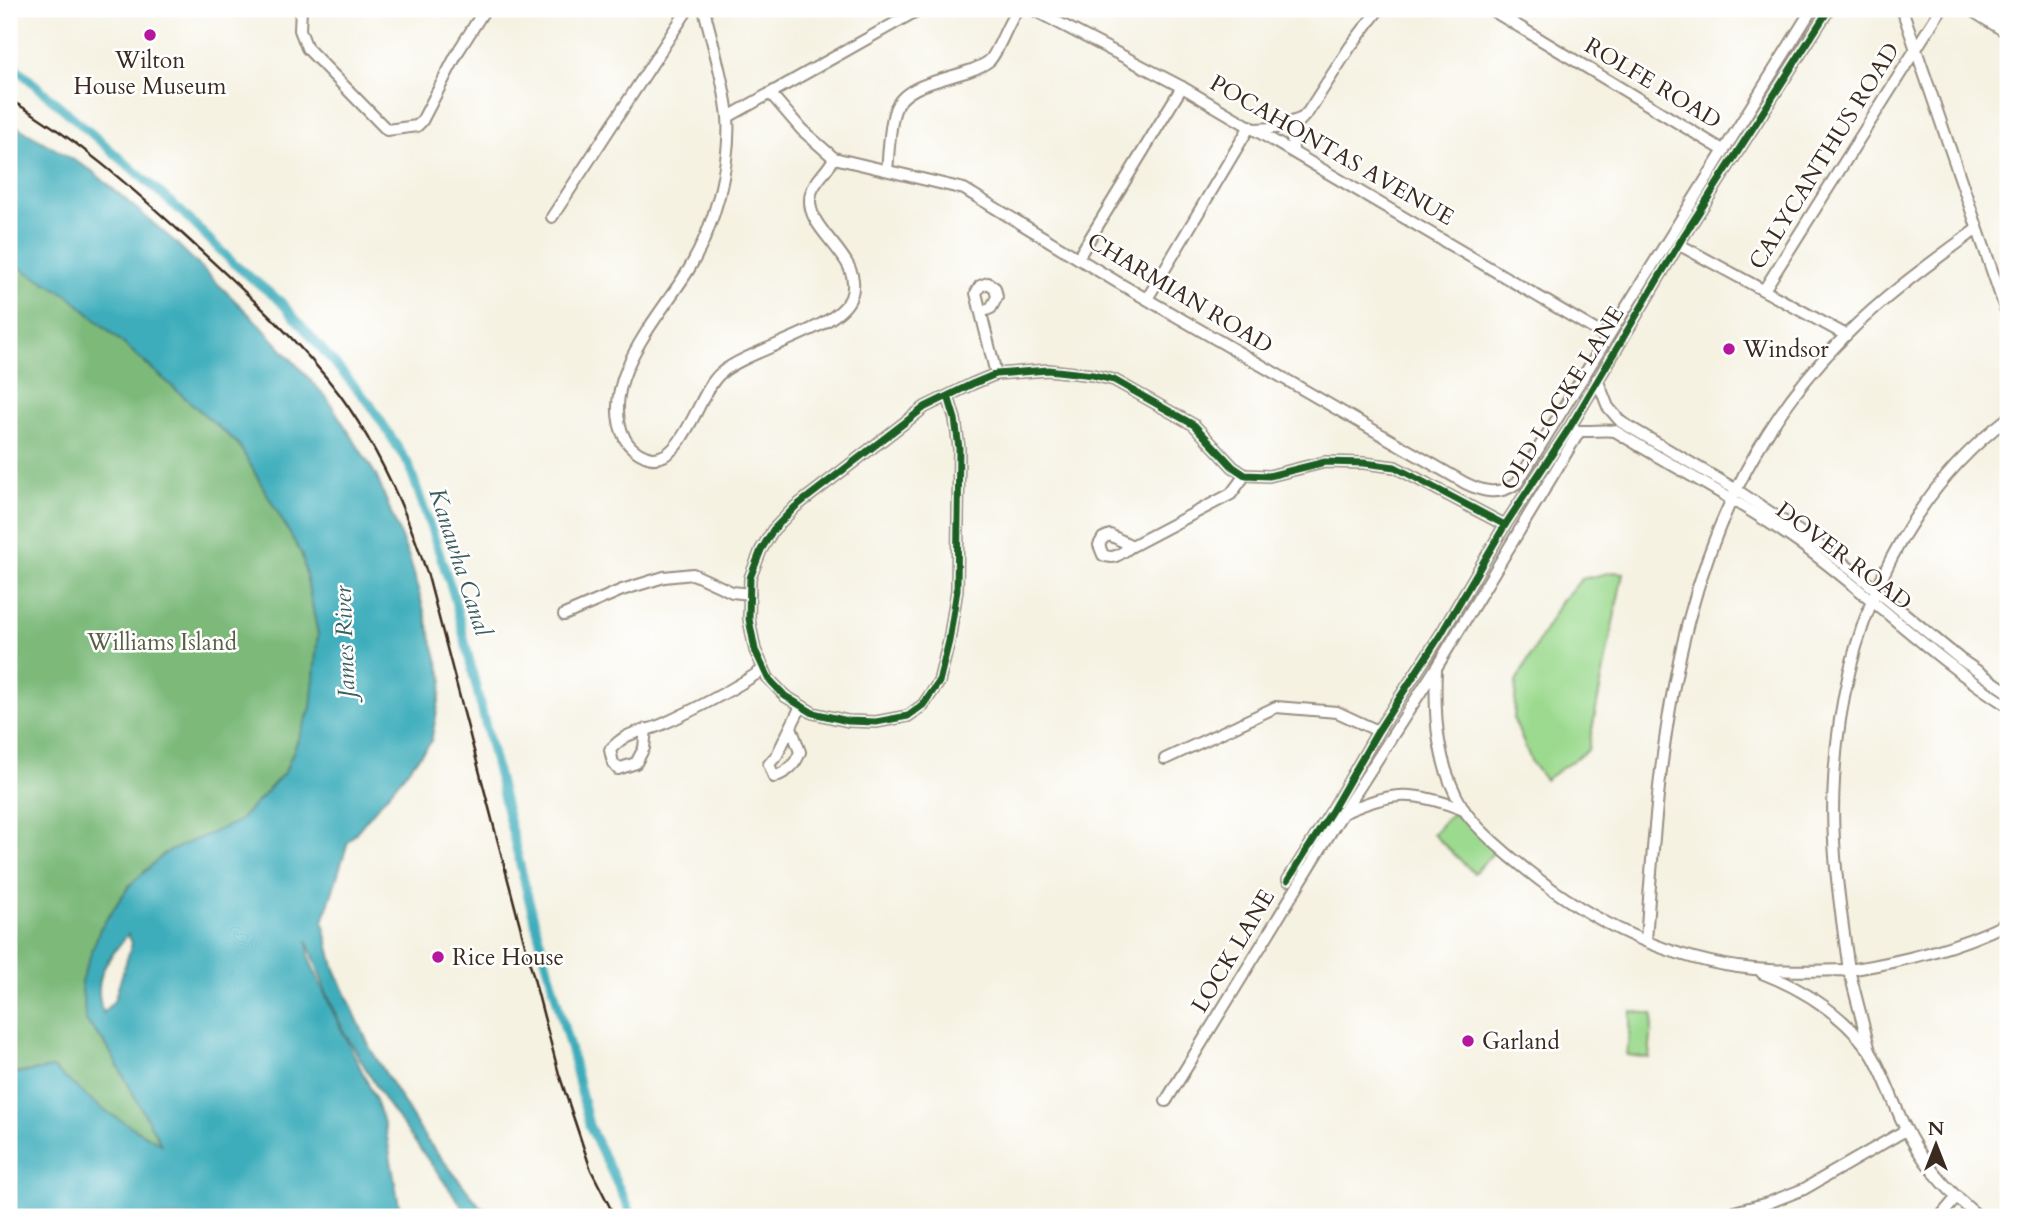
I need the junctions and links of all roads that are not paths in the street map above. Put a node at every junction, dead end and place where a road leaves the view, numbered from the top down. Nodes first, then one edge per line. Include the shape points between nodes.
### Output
1 (300, 9) edge
2 (485, 9) edge
3 (688, 9) edge
4 (704, 9) edge
5 (920, 9) edge
6 (1018, 9) edge
7 (1032, 9) edge
8 (1379, 9) edge
9 (1490, 9) edge
10 (1812, 9) edge
11 (1829, 9) edge
12 (1902, 9) edge
13 (1941, 9) edge
14 (1976, 10) edge
15 (2008, 31) edge
16 (1916, 50) junction
17 (1182, 87) junction
18 (771, 94) junction
19 (728, 117) junction
20 (1300, 120) junction
21 (1252, 128) junction
22 (1293, 150) junction
23 (1723, 150) junction
24 (834, 158) junction
25 (887, 170) junction
26 (552, 218) dead end
27 (1977, 229) junction
28 (1678, 244) junction
29 (1078, 258) junction
30 (1764, 290) junction
31 (1147, 299) junction
32 (981, 312) dead end
33 (2008, 317) edge
34 (1846, 335) junction
35 (1607, 337) junction
36 (996, 374) junction
37 (1597, 379) junction
38 (948, 396) junction
39 (2008, 418) edge
40 (1574, 429) junction
41 (1245, 475) junction
42 (1733, 494) junction
43 (1505, 526) junction
44 (1132, 546) dead end
45 (1875, 590) junction
46 (750, 594) junction
47 (1870, 601) junction
48 (564, 615) dead end
49 (1446, 637) junction
50 (1436, 668) junction
51 (764, 669) junction
52 (2008, 692) edge
53 (801, 705) junction
54 (2008, 706) edge
55 (790, 727) dead end
56 (646, 729) dead end
57 (1378, 731) junction
58 (1165, 759) dead end
59 (1464, 810) junction
60 (1342, 813) junction
61 (1287, 880) dead end
62 (2008, 923) edge
63 (1646, 941) junction
64 (1753, 969) junction
65 (1849, 970) junction
66 (1870, 1051) junction
67 (1166, 1101) dead end
68 (1906, 1130) junction
69 (1957, 1197) junction
70 (1715, 1217) edge
71 (1940, 1217) edge
72 (1979, 1217) edge

1 - 2 street via 300,30 307,48 387,130 417,126 422,121
3 - 26 street
4 - 19 street
5 - 18 street
6 - 25 street via 992,59 972,71 920,87 903,99 895,110
7 - 17 street, POCAHONTAS AVENUE
8 - 20 street
9 - 23 street, ROLFE ROAD
10 - 23 street
11 - 28 street, OLD LOCKE LANE
12 - 16 street
13 - 16 street, CALYCANTHUS ROAD
14 - 15 main road
16 - 27 street
16 - 30 street, CALYCANTHUS ROAD
17 - 21 street, POCAHONTAS AVENUE
17 - 29 street
18 - 19 street
18 - 24 street, CHARMIAN ROAD
19 - 24 street via 723,178 708,231 637,349 621,386 617,415 630,446 644,456 657,458 674,448 720,373 844,310 852,291 852,275 810,205 811,191
20 - 21 street via 1275,128
20 - 22 street via 1292,132
21 - 22 street, POCAHONTAS AVENUE
21 - 31 street
22 - 35 street, POCAHONTAS AVENUE
23 - 35 street
24 - 25 street, CHARMIAN ROAD
25 - 29 street, CHARMIAN ROAD via 964,189
27 - 33 street
27 - 34 street
28 - 30 street
28 - 37 street, OLD LOCKE LANE
29 - 31 street, CHARMIAN ROAD
30 - 34 street
31 - 35 street, CHARMIAN ROAD via 1465,483 1494,492 1517,483
32 - 36 street
34 - 42 street via 1785,408
36 - 38 street
36 - 41 street via 1048,370 1114,380 1194,425
37 - 40 street, OLD LOCKE LANE
37 - 42 street, DOVER ROAD via 1608,407 1621,422
38 - 46 street via 925,407 795,507 761,550 750,578
38 - 53 street via 959,448 957,590 939,682 923,705 908,716 876,722 848,721 813,713
39 - 45 street via 1944,479 1904,535
40 - 42 street, DOVER ROAD via 1615,431
40 - 43 street, OLD LOCKE LANE
40 - 49 street, LOCK LANE
41 - 43 street via 1269,477 1325,462 1395,467
41 - 44 street via 1230,494
42 - 45 street, DOVER ROAD via 1807,536
42 - 47 street, DOVER ROAD
42 - 63 street via 1703,567 1682,644 1656,811
43 - 49 street, OLD LOCKE LANE
45 - 47 street
45 - 52 street, DOVER ROAD
46 - 48 street via 732,592 693,574 664,577
46 - 51 street via 749,619
47 - 54 street, DOVER ROAD
47 - 65 street via 1846,690 1833,780 1836,872
49 - 50 street, LOCK LANE
49 - 57 street, OLD LOCKE LANE
50 - 59 street via 1436,732 1444,766
50 - 60 street, LOCK LANE
51 - 53 street via 785,696
51 - 56 street via 714,700
53 - 55 street
57 - 58 street via 1337,712 1276,707
57 - 61 street, OLD LOCKE LANE
59 - 60 street via 1410,795 1373,800
59 - 63 street via 1553,891 1596,919
60 - 67 street, LOCK LANE
62 - 65 street via 1952,947
63 - 64 street
64 - 65 street
64 - 66 street via 1807,993
65 - 66 street
66 - 68 street
68 - 69 street
68 - 70 street via 1804,1189
69 - 71 street
69 - 72 street

